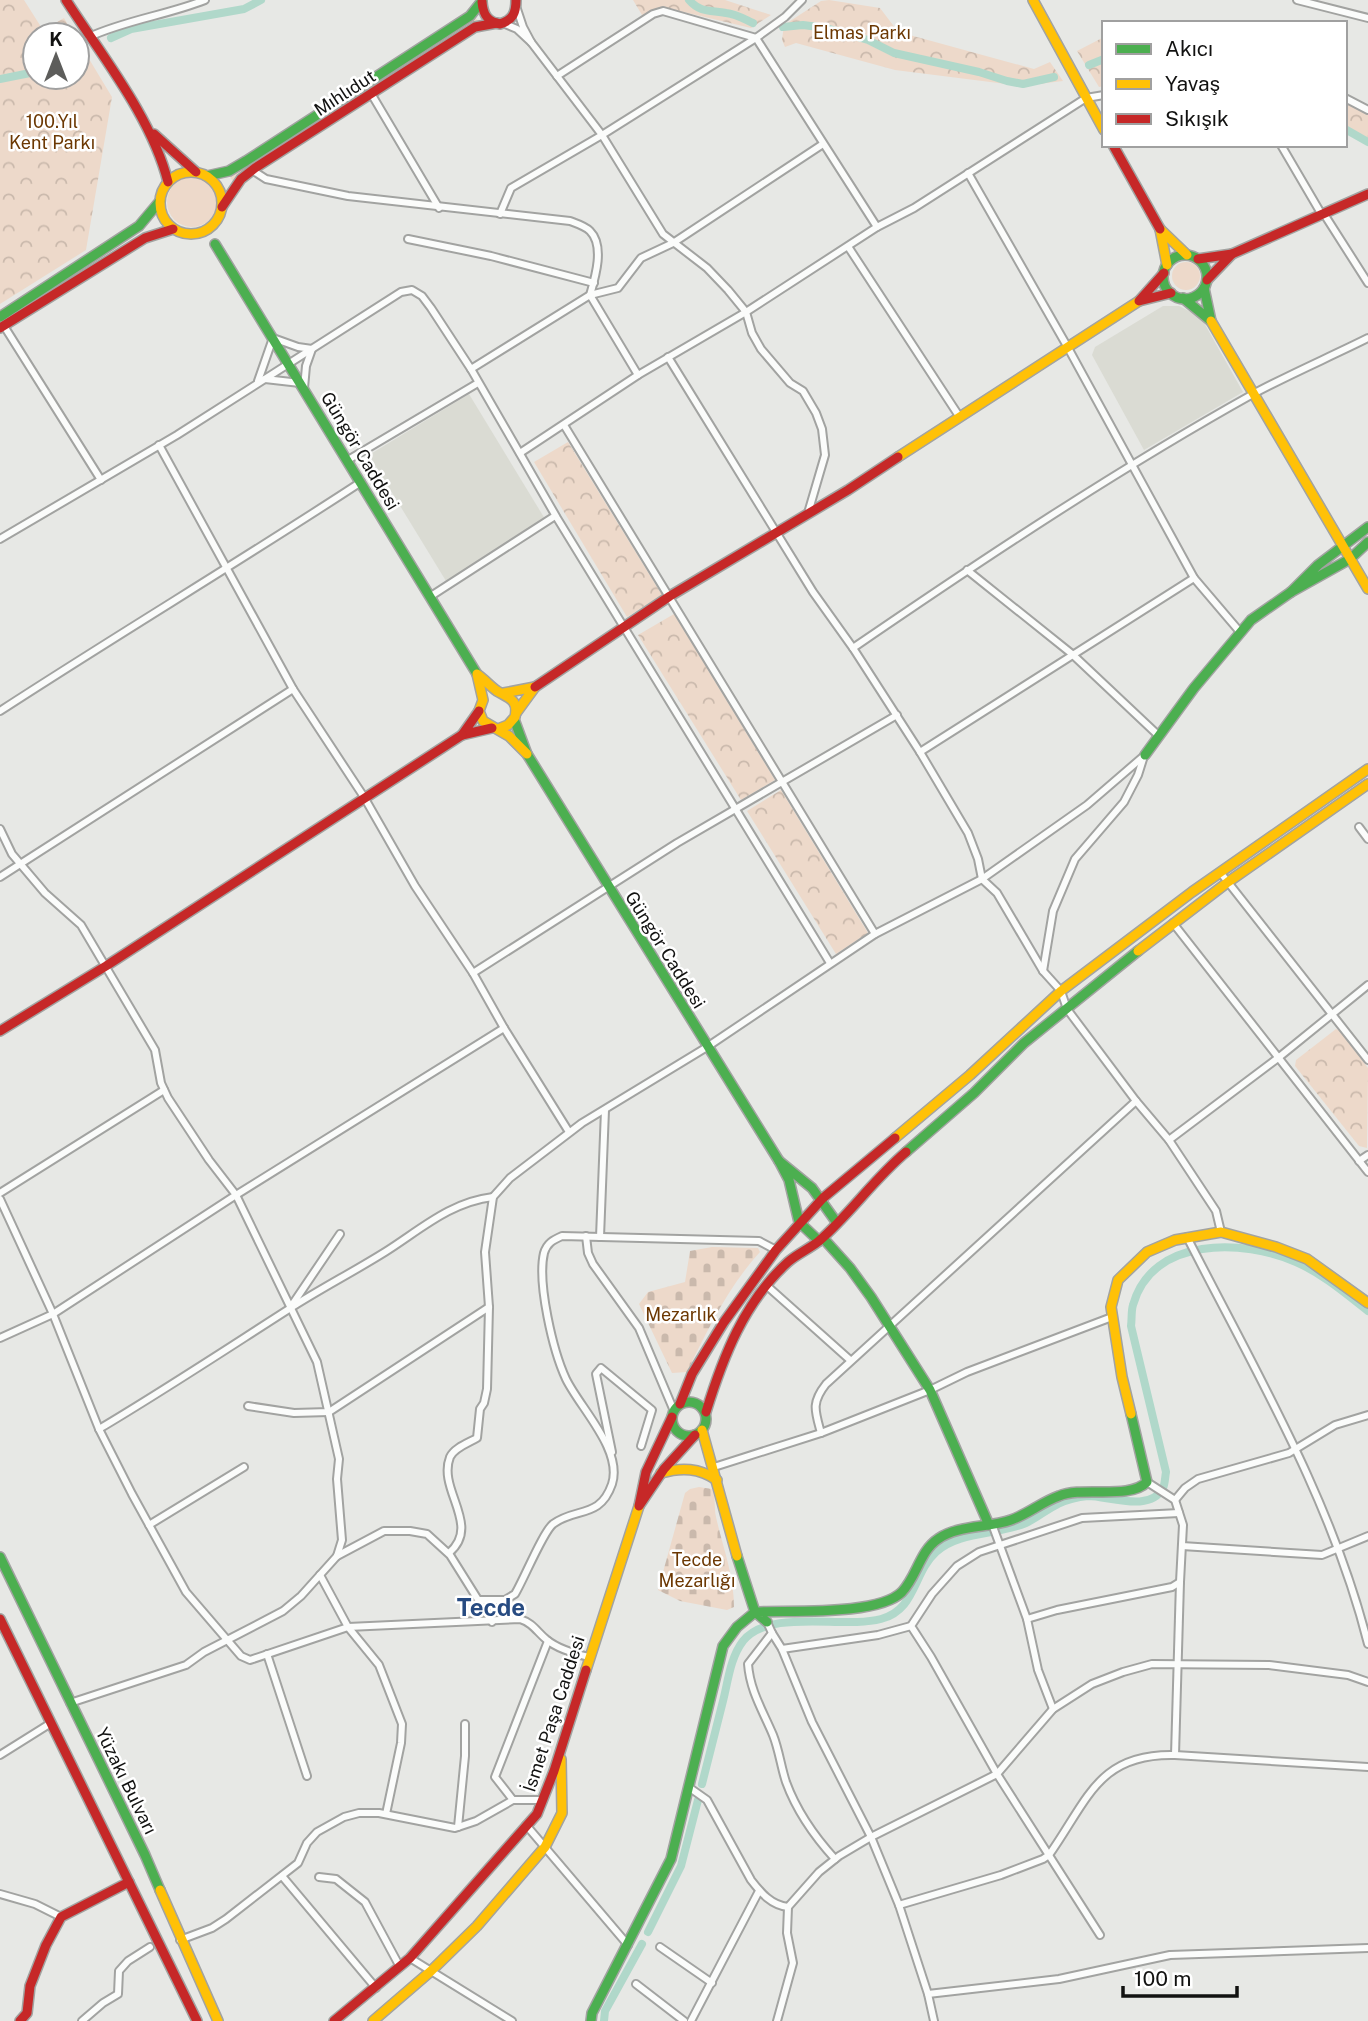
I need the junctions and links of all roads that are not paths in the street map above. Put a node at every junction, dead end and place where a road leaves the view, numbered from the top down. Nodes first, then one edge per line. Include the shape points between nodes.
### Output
1 (66, 0) edge
2 (205, 0) edge
3 (802, 0) edge
4 (1032, 0) edge
5 (1297, 0) edge
6 (482, 1) edge
7 (518, 2) edge
8 (1368, 18) edge
9 (79, 21) edge
10 (500, 23) junction
11 (91, 36) edge
12 (756, 37) junction
13 (91, 40) edge
14 (531, 42) junction
15 (557, 76) junction
16 (372, 94) junction
17 (1102, 95) edge
18 (1086, 98) junction
19 (1347, 99) edge
20 (1368, 110) edge
21 (1102, 126) edge
22 (149, 130) junction
23 (602, 135) junction
24 (823, 144) junction
25 (1113, 147) edge
26 (1282, 147) edge
27 (252, 170) junction
28 (968, 173) junction
29 (202, 174) junction
30 (168, 182) junction
31 (1368, 194) edge
32 (160, 201) junction
33 (222, 207) junction
34 (439, 208) junction
35 (500, 214) junction
36 (1323, 214) junction
37 (217, 220) junction
38 (877, 227) junction
39 (173, 229) junction
40 (1160, 229) junction
41 (193, 234) junction
42 (408, 239) dead end
43 (673, 243) junction
44 (215, 244) junction
45 (849, 248) junction
46 (1232, 254) junction
47 (1187, 255) junction
48 (1198, 259) junction
49 (1166, 269) junction
50 (594, 283) junction
51 (1368, 283) edge
52 (1205, 284) junction
53 (1171, 293) junction
54 (590, 295) junction
55 (1183, 298) junction
56 (1139, 300) junction
57 (746, 312) junction
58 (1212, 321) junction
59 (1, 324) edge
60 (273, 338) junction
61 (1368, 338) edge
62 (1068, 346) junction
63 (312, 349) junction
64 (668, 357) junction
65 (288, 363) junction
66 (471, 369) junction
67 (638, 375) junction
68 (260, 381) junction
69 (478, 383) junction
70 (302, 386) junction
71 (1255, 393) junction
72 (959, 416) junction
73 (564, 425) junction
74 (159, 446) junction
75 (520, 453) junction
76 (348, 460) junction
77 (1131, 466) junction
78 (101, 480) junction
79 (361, 482) junction
80 (808, 513) junction
81 (555, 516) junction
82 (1368, 527) edge
83 (777, 532) junction
84 (0, 540) edge
85 (1368, 542) edge
86 (1341, 544) junction
87 (1350, 559) junction
88 (227, 569) junction
89 (967, 570) junction
90 (1194, 578) junction
91 (1368, 589) edge
92 (1291, 592) junction
93 (431, 596) junction
94 (670, 596) junction
95 (624, 627) junction
96 (1240, 632) junction
97 (853, 648) junction
98 (1072, 654) junction
99 (478, 675) junction
100 (534, 687) junction
101 (293, 689) junction
102 (501, 693) junction
103 (483, 700) junction
104 (480, 710) junction
105 (0, 711) edge
106 (897, 715) junction
107 (515, 716) junction
108 (495, 728) junction
109 (462, 735) junction
110 (1160, 736) junction
111 (920, 752) junction
112 (527, 754) junction
113 (1145, 755) junction
114 (1368, 769) edge
115 (782, 780) junction
116 (1368, 784) edge
117 (364, 797) junction
118 (735, 808) junction
119 (1359, 827) dead end
120 (0, 829) edge
121 (1368, 839) edge
122 (21, 864) junction
123 (1220, 872) junction
124 (0, 877) edge
125 (982, 879) junction
126 (1228, 881) junction
127 (608, 888) junction
128 (1173, 923) junction
129 (875, 934) junction
130 (830, 964) junction
131 (106, 966) junction
132 (1043, 971) junction
133 (473, 973) junction
134 (1368, 985) edge
135 (1061, 991) junction
136 (1067, 1009) junction
137 (1332, 1013) junction
138 (504, 1028) junction
139 (0, 1031) edge
140 (707, 1047) junction
141 (1278, 1058) junction
142 (1368, 1060) edge
143 (164, 1090) junction
144 (1136, 1101) junction
145 (605, 1110) junction
146 (569, 1132) junction
147 (1169, 1140) junction
148 (1368, 1155) edge
149 (779, 1161) junction
150 (1359, 1161) junction
151 (1368, 1172) edge
152 (0, 1193) edge
153 (236, 1195) junction
154 (493, 1197) junction
155 (823, 1198) junction
156 (0, 1199) edge
157 (799, 1222) junction
158 (838, 1223) junction
159 (1221, 1232) junction
160 (340, 1234) dead end
161 (586, 1236) junction
162 (600, 1237) junction
163 (1187, 1237) junction
164 (821, 1240) junction
165 (776, 1250) junction
166 (766, 1285) junction
167 (1368, 1303) edge
168 (489, 1307) junction
169 (290, 1308) junction
170 (53, 1314) junction
171 (1112, 1317) junction
172 (889, 1326) junction
173 (0, 1338) edge
174 (850, 1360) junction
175 (930, 1390) junction
176 (248, 1406) dead end
177 (675, 1411) junction
178 (329, 1412) junction
179 (706, 1412) junction
180 (1368, 1415) edge
181 (99, 1429) junction
182 (699, 1433) junction
183 (821, 1433) junction
184 (641, 1446) dead end
185 (1295, 1449) junction
186 (613, 1458) junction
187 (244, 1467) dead end
188 (713, 1467) junction
189 (661, 1474) junction
190 (718, 1481) junction
191 (1147, 1482) junction
192 (1175, 1500) junction
193 (639, 1506) junction
194 (1179, 1513) junction
195 (149, 1525) junction
196 (991, 1526) junction
197 (1368, 1536) edge
198 (1000, 1545) junction
199 (1182, 1546) junction
200 (1338, 1548) junction
201 (449, 1553) junction
202 (337, 1556) junction
203 (0, 1557) edge
204 (320, 1575) junction
205 (1180, 1582) junction
206 (480, 1600) junction
207 (755, 1612) junction
208 (0, 1619) edge
209 (1027, 1619) junction
210 (492, 1622) junction
211 (911, 1626) junction
212 (348, 1627) junction
213 (770, 1628) junction
214 (229, 1639) junction
215 (548, 1641) junction
216 (1368, 1644) edge
217 (782, 1649) junction
218 (267, 1654) junction
219 (589, 1657) junction
220 (1177, 1663) junction
221 (1368, 1682) edge
222 (70, 1703) junction
223 (1053, 1709) junction
224 (51, 1723) junction
225 (465, 1724) dead end
226 (561, 1751) junction
227 (0, 1755) edge
228 (1175, 1755) junction
229 (1368, 1767) edge
230 (997, 1774) junction
231 (307, 1776) dead end
232 (690, 1788) junction
233 (513, 1800) junction
234 (543, 1800) junction
235 (386, 1814) junction
236 (526, 1825) junction
237 (458, 1828) junction
238 (871, 1837) junction
239 (545, 1847) junction
240 (1049, 1854) junction
241 (835, 1859) junction
242 (282, 1876) junction
243 (319, 1877) dead end
244 (129, 1882) junction
245 (759, 1891) junction
246 (0, 1894) edge
247 (899, 1905) junction
248 (788, 1907) junction
249 (61, 1917) junction
250 (1100, 1935) dead end
251 (180, 1940) junction
252 (628, 1945) junction
253 (150, 1947) dead end
254 (660, 1947) dead end
255 (1368, 1948) edge
256 (410, 1958) junction
257 (400, 1967) junction
258 (431, 1971) junction
259 (712, 1983) junction
260 (636, 1984) dead end
261 (376, 1988) junction
262 (928, 1994) junction
263 (337, 2020) edge
264 (20, 2021) edge
265 (82, 2021) edge
266 (197, 2021) edge
267 (218, 2021) edge
268 (373, 2021) edge
269 (512, 2021) edge
270 (591, 2021) edge
271 (684, 2021) edge
272 (691, 2021) edge
273 (778, 2021) edge
274 (934, 2021) edge

1 - 9 main road
2 - 11 street
3 - 12 street
4 - 18 main road
5 - 8 street
6 - 10 main road via 486,18
6 - 29 main road, Mıhlıdut via 470,16 246,161 229,171
7 - 10 main road via 512,18
7 - 14 street
10 - 14 street via 517,29
10 - 16 main road, Mıhlıdut via 475,27
12 - 15 street via 663,11
12 - 23 street
12 - 24 street
13 - 22 main road
14 - 15 street
15 - 23 street
16 - 27 main road, Mıhlıdut
16 - 34 street
17 - 18 street
18 - 21 main road
18 - 28 street
19 - 20 street
22 - 29 main road
22 - 30 main road
23 - 35 street via 511,188
23 - 43 street
24 - 38 street
24 - 43 street
25 - 40 main road
26 - 36 street
27 - 33 main road, Mıhlıdut via 240,178
27 - 34 street via 266,179 348,196
28 - 38 street
28 - 62 street
29 - 30 main road via 182,173
29 - 33 main road via 218,187
30 - 32 main road
31 - 36 main road
32 - 39 main road via 161,212
32 - 59 main road via 139,226
33 - 37 main road
34 - 35 street
35 - 50 street via 585,226 596,240
36 - 46 main road
36 - 51 street
37 - 41 main road via 204,232
37 - 44 main road
38 - 45 street
39 - 41 main road
39 - 59 main road via 145,238
40 - 47 main road
40 - 49 main road
41 - 44 main road
42 - 50 street
43 - 54 street via 641,258 618,288
43 - 57 street via 707,268
44 - 60 main road, Güngör Caddesi
45 - 57 street
45 - 72 street
46 - 48 main road
46 - 52 main road
47 - 48 main road
47 - 49 main road via 1175,258
48 - 52 main road via 1205,267
49 - 53 main road via 1165,284
49 - 56 main road
50 - 54 street
52 - 55 main road via 1195,297
52 - 58 main road
53 - 55 main road
53 - 56 main road
54 - 66 street
54 - 67 street
55 - 58 main road
56 - 62 main road
57 - 64 street
57 - 80 street via 761,349 790,383 803,391 822,429 825,455
58 - 71 main road
59 - 78 street
60 - 63 street
60 - 65 main road, Güngör Caddesi
60 - 68 street
61 - 71 street
62 - 72 main road
62 - 77 street
63 - 65 street
63 - 66 street via 401,292 412,290 431,307
63 - 70 street
64 - 67 street
64 - 83 street
65 - 68 street
65 - 70 main road, Güngör Caddesi
66 - 69 street
67 - 73 street
68 - 70 street
68 - 74 street
69 - 75 street
69 - 76 street
70 - 76 main road, Güngör Caddesi
71 - 77 street
71 - 86 main road
72 - 80 main road
73 - 75 street
73 - 94 street
74 - 78 street
74 - 88 street
75 - 81 street
76 - 79 main road, Güngör Caddesi
77 - 89 street
77 - 90 street
78 - 84 street
79 - 88 street
79 - 93 main road, Güngör Caddesi
80 - 83 main road
81 - 93 street
81 - 95 street
82 - 86 main road
83 - 94 main road
83 - 97 street
85 - 87 main road
86 - 87 main road
86 - 92 main road
87 - 91 main road
87 - 92 main road
88 - 101 street
88 - 105 street
89 - 97 street
89 - 98 street
90 - 96 street
90 - 98 street
92 - 96 main road
93 - 99 main road, Güngör Caddesi
94 - 95 main road
94 - 115 street
95 - 100 main road
95 - 118 street
96 - 110 main road
97 - 106 street
98 - 110 street
98 - 111 street
99 - 102 main road
99 - 103 main road
100 - 102 main road
100 - 107 main road
101 - 117 street
101 - 122 street
102 - 103 main road
102 - 107 main road via 514,701
103 - 104 main road
104 - 108 main road via 483,721
104 - 109 main road
106 - 111 street
106 - 115 street
107 - 108 main road via 505,727
107 - 112 main road
108 - 109 main road
108 - 112 main road
109 - 117 main road
110 - 113 main road
111 - 125 street via 968,833
112 - 127 main road, Güngör Caddesi
113 - 125 street via 1087,805
113 - 132 street via 1124,802 1075,859 1053,911
114 - 123 main road
115 - 118 street
115 - 129 street
116 - 126 main road
117 - 131 main road
117 - 133 street via 415,886
118 - 127 street
118 - 130 street
119 - 121 street
120 - 122 street
122 - 124 street
122 - 131 street via 81,925
123 - 126 street
123 - 135 main road
125 - 129 street
125 - 132 street via 997,893
126 - 128 main road
126 - 137 street
127 - 133 street
127 - 140 main road, Güngör Caddesi
128 - 136 main road
128 - 141 street
129 - 130 street
130 - 140 street
131 - 139 main road
131 - 143 street via 155,1050
132 - 135 street
133 - 138 street
134 - 137 street
135 - 136 street
135 - 155 main road via 970,1075
136 - 144 street
136 - 158 main road via 888,1167
137 - 141 street
137 - 142 street
138 - 146 street
138 - 153 street
140 - 145 street
140 - 149 main road, Güngör Caddesi
141 - 147 street
141 - 150 street
143 - 152 street
143 - 153 street
144 - 147 street
144 - 172 street
145 - 146 street
145 - 162 street
146 - 154 street
147 - 159 street via 1216,1211
148 - 150 street
149 - 155 main road
149 - 157 main road via 789,1180
150 - 151 street
153 - 169 street
153 - 170 street
154 - 168 street via 485,1252
154 - 169 street via 457,1205
155 - 157 main road
155 - 158 main road
156 - 170 street
157 - 164 main road
157 - 165 main road
158 - 164 main road
159 - 163 main road
159 - 167 main road via 1307,1259
160 - 169 street
161 - 162 street
161 - 177 street via 593,1264 639,1328
161 - 186 street via 551,1241 544,1252 542,1276 548,1317 566,1378
162 - 165 street via 759,1241
163 - 171 main road via 1147,1252 1131,1265 1118,1280
163 - 185 street
164 - 166 main road via 789,1261
164 - 172 main road via 850,1268
165 - 177 main road via 700,1359
166 - 174 street
166 - 179 main road via 720,1362
168 - 178 street
168 - 201 street via 487,1389 477,1438 450,1457 449,1479 462,1525 457,1546
169 - 178 street via 317,1362
169 - 181 street
170 - 173 street
170 - 181 street
171 - 175 street
171 - 191 main road
172 - 174 street
172 - 175 main road
174 - 183 street via 816,1397
175 - 183 street
175 - 196 main road
176 - 178 street via 294,1413
177 - 179 main road via 693,1402
177 - 182 main road via 678,1432
177 - 193 main road via 642,1484
178 - 202 street via 339,1460 342,1540
179 - 182 main road
180 - 185 street via 1335,1424
181 - 195 street
182 - 188 main road
182 - 189 main road
183 - 188 street
184 - 186 street via 652,1410 601,1367 596,1374
185 - 192 street via 1198,1479
185 - 200 street
186 - 206 street via 613,1482 602,1502 551,1525 515,1594 505,1600
187 - 195 street
188 - 190 main road
189 - 190 main road via 696,1469
189 - 193 main road
190 - 207 main road
191 - 192 street
191 - 196 main road via 1135,1490 1067,1493
192 - 194 street
193 - 219 main road, İsmet Paşa Caddesi
194 - 198 street via 1082,1518
194 - 199 street
195 - 214 street via 186,1592
196 - 198 street
196 - 207 main road via 945,1535 925,1551 905,1588 893,1598 862,1606
197 - 200 street
198 - 209 street
198 - 211 street via 957,1566
199 - 200 street via 1302,1555 1322,1555
199 - 205 street
200 - 216 street
201 - 202 street via 427,1534 384,1531
201 - 206 street
202 - 204 street
203 - 222 main road, Yüzakı Bulvarı
204 - 212 street
204 - 214 street via 283,1611
205 - 209 street
205 - 220 street
206 - 210 street
207 - 213 main road
207 - 232 main road via 723,1646
208 - 224 main road
209 - 223 street via 1038,1670
210 - 212 street
210 - 215 street via 530,1622
211 - 217 street
211 - 230 street
212 - 218 street
212 - 235 street via 379,1665 402,1724
213 - 217 street
213 - 241 street via 748,1664 749,1680 797,1807 811,1833
214 - 218 street via 245,1659
214 - 222 street via 186,1665
215 - 219 street
215 - 233 street via 495,1777
217 - 238 street via 812,1722
218 - 231 street
219 - 226 main road, İsmet Paşa Caddesi
220 - 221 street via 1269,1665 1348,1675
220 - 223 street via 1123,1672 1092,1684
220 - 228 street
222 - 251 main road, Yüzakı Bulvarı via 145,1855
223 - 230 street
224 - 227 street
224 - 244 main road
225 - 237 street
226 - 234 main road, İsmet Paşa Caddesi
226 - 239 main road via 562,1813
228 - 229 street
228 - 240 street via 1143,1756 1115,1767
230 - 238 street
230 - 240 street
232 - 245 street via 707,1800
232 - 252 main road via 671,1859
233 - 234 street
233 - 237 street
234 - 236 main road, İsmet Paşa Caddesi
235 - 237 street
235 - 242 street via 359,1812 317,1832 298,1863
236 - 239 street
236 - 256 main road, İsmet Paşa Caddesi
238 - 241 street
238 - 247 street
239 - 252 street
239 - 258 main road
240 - 247 street via 1001,1875
240 - 250 street
241 - 248 street
242 - 251 street via 212,1928
242 - 261 street
243 - 257 street via 336,1879 365,1902
244 - 249 main road
244 - 266 main road
245 - 248 street via 777,1906
245 - 259 street
246 - 249 street
247 - 262 street
248 - 273 street via 793,1963
249 - 264 main road via 37,1966 27,2013
251 - 267 main road, Yüzakı Bulvarı
252 - 270 main road
253 - 265 street via 119,1971 118,1994
254 - 259 street
255 - 262 street via 1170,1955 1059,1979
256 - 257 main road, İsmet Paşa Caddesi
256 - 258 street
257 - 261 main road, İsmet Paşa Caddesi
258 - 268 main road
258 - 269 street
259 - 272 street
260 - 271 street
261 - 263 main road, İsmet Paşa Caddesi
262 - 274 street

